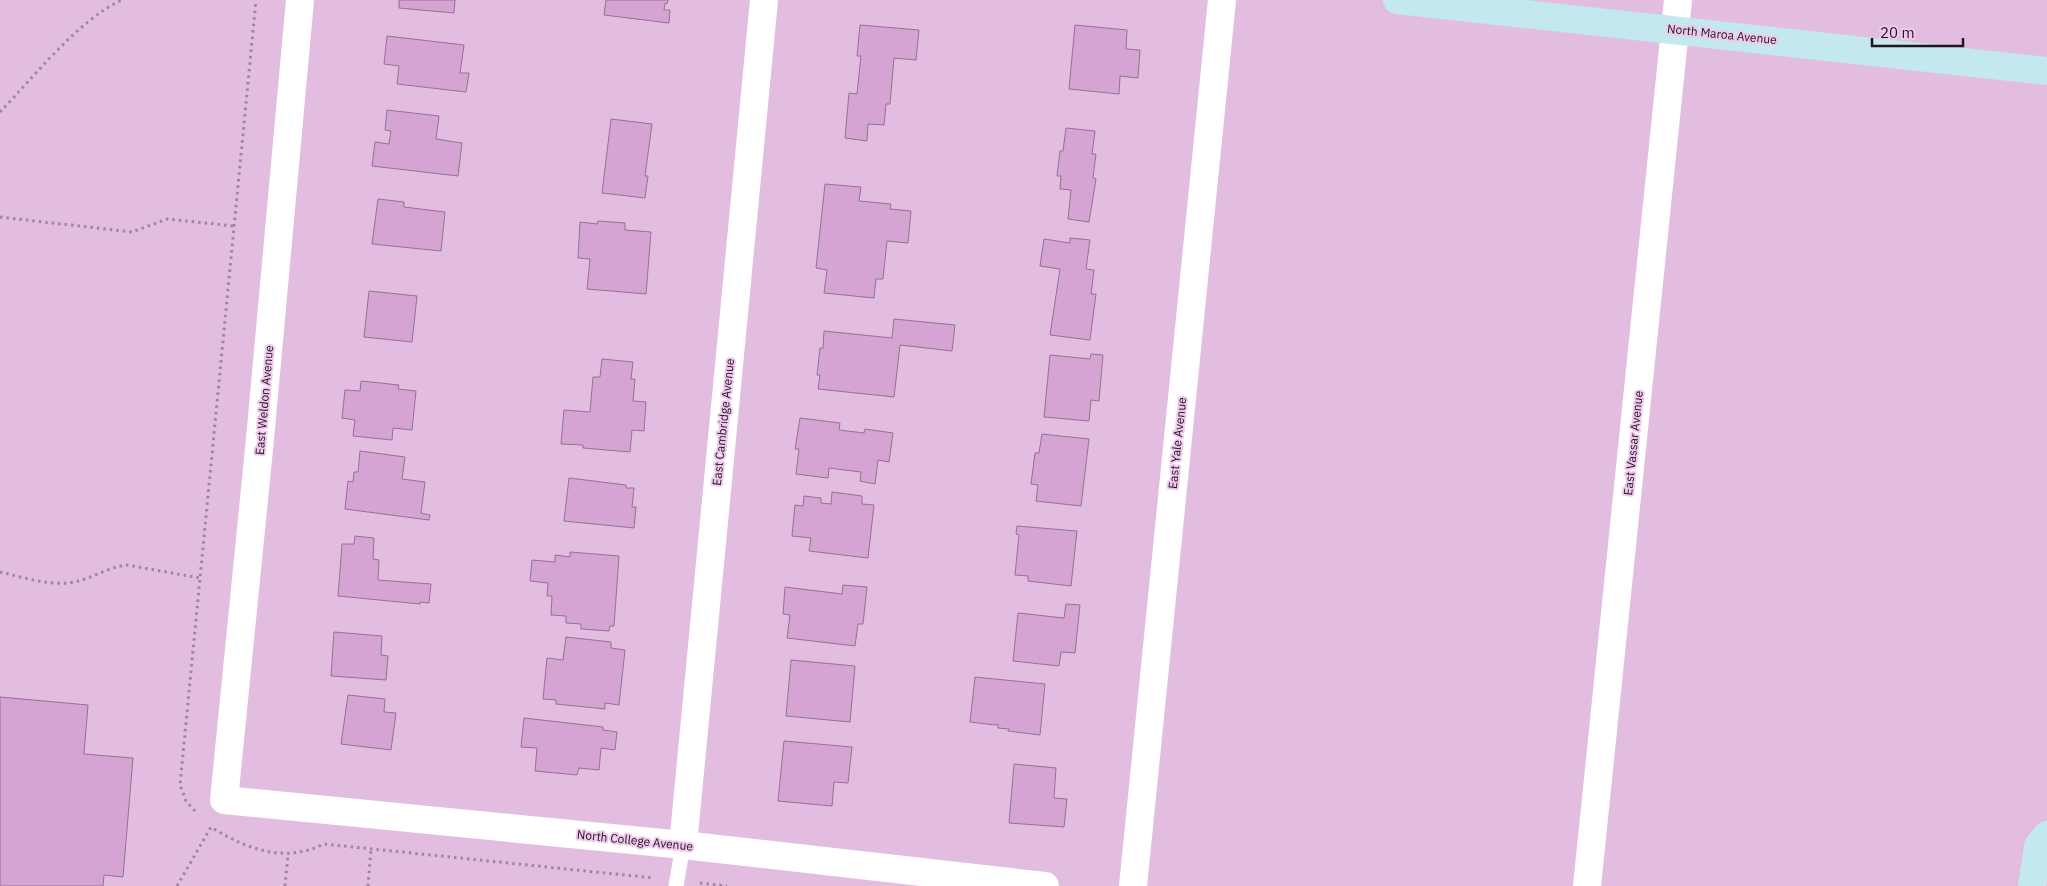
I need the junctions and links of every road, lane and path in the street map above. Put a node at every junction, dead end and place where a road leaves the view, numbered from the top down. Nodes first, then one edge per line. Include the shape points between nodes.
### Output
1 (122, 0) edge
2 (256, 0) edge
3 (300, 0) edge
4 (764, 0) edge
5 (1222, 0) edge
6 (1397, 0) edge
7 (1678, 0) edge
8 (1676, 29) junction
9 (2047, 71) edge
10 (0, 112) edge
11 (0, 218) edge
12 (234, 226) junction
13 (0, 572) edge
14 (200, 578) junction
15 (224, 800) joint
16 (200, 816) dead end
17 (206, 822) dead end
18 (212, 827) junction
19 (2047, 834) edge
20 (682, 845) junction
21 (371, 849) junction
22 (288, 854) junction
23 (676, 883) edge
24 (177, 886) edge
25 (285, 886) edge
26 (368, 886) edge
27 (727, 886) edge
28 (1045, 886) edge
29 (1133, 886) edge
30 (1587, 886) edge
31 (2032, 886) edge

1 - 10 path via 91,19
2 - 12 path
3 - 15 street, East Weldon Avenue via 260,448
4 - 20 street, East Cambridge Avenue
5 - 29 street, East Yale Avenue
6 - 8 main road, North Maroa Avenue
7 - 8 street, East Vassar Avenue
8 - 9 main road, North Maroa Avenue
8 - 30 street, East Vassar Avenue
11 - 12 path via 132,232 167,219
12 - 14 path
13 - 14 path via 50,583 70,583 127,565
14 - 16 path via 180,785 186,801
15 - 20 street, North College Avenue
17 - 18 path
18 - 22 path via 234,841
18 - 24 path
19 - 31 main road via 2038,846
20 - 23 lane
20 - 28 street, North College Avenue
21 - 22 path via 324,844 309,851
21 - 23 path
21 - 26 path
22 - 25 path
23 - 27 path

